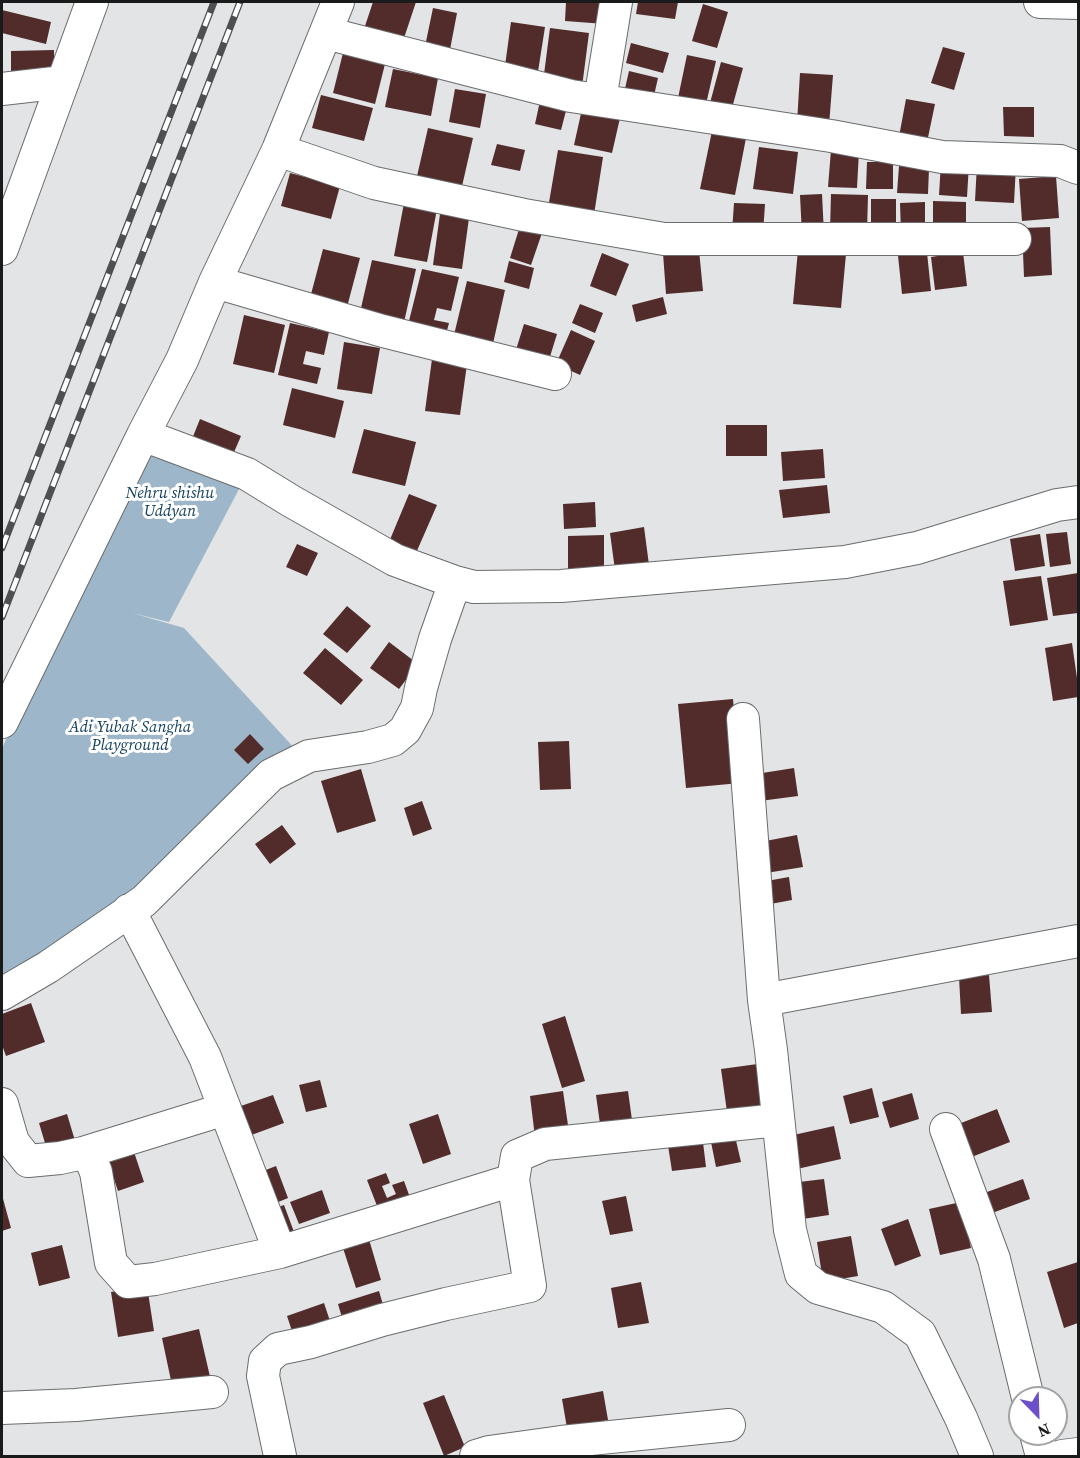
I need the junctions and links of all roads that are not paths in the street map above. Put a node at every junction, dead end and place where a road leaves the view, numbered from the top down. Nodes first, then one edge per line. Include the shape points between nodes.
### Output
1 (93, 2) edge
2 (338, 2) edge
3 (616, 2) edge
4 (1040, 2) edge
5 (1078, 3) edge
6 (326, 33) junction
7 (63, 81) junction
8 (2, 89) edge
9 (600, 100) junction
10 (278, 150) junction
11 (1078, 168) edge
12 (1015, 238) dead end
13 (2, 249) edge
14 (215, 282) junction
15 (555, 374) dead end
16 (143, 435) junction
17 (1078, 502) edge
18 (455, 582) junction
19 (743, 719) dead end
20 (2, 722) edge
21 (129, 910) junction
22 (1078, 940) edge
23 (2, 993) edge
24 (764, 1000) junction
25 (2, 1104) edge
26 (225, 1109) junction
27 (778, 1120) junction
28 (946, 1129) dead end
29 (82, 1153) junction
30 (513, 1180) junction
31 (280, 1252) junction
32 (1025, 1386) edge
33 (212, 1392) dead end
34 (2, 1408) edge
35 (729, 1425) dead end
36 (1078, 1454) edge
37 (280, 1456) edge
38 (476, 1456) edge
39 (977, 1456) edge
40 (1062, 1456) edge

1 - 7 street
2 - 6 street
3 - 9 street
4 - 5 street
6 - 9 street via 571,96
6 - 10 street
7 - 8 street
7 - 13 street
9 - 11 street via 942,157 1060,161
10 - 12 street via 374,183 524,215 663,238
10 - 14 street
14 - 15 street via 383,332
14 - 16 street via 182,360
16 - 18 street via 248,474 395,560
16 - 20 street
17 - 18 street via 917,548 845,562 561,586 474,587
18 - 21 street via 417,708 405,730 393,740 368,747 309,756 271,775 144,901
19 - 24 street
21 - 23 street via 48,967
21 - 26 street via 205,1057
22 - 24 street
24 - 27 street
25 - 29 street via 14,1142 28,1161
26 - 29 street
26 - 31 street
27 - 30 street via 545,1144 517,1156
27 - 39 street via 790,1230 801,1274 818,1288 883,1307 920,1334
28 - 32 street via 994,1259
29 - 31 street via 91,1160 96,1172 111,1263 128,1282
30 - 31 street
30 - 37 street via 530,1286 404,1314 278,1349 265,1361 263,1376
33 - 34 street
35 - 38 street via 561,1442
36 - 40 street

